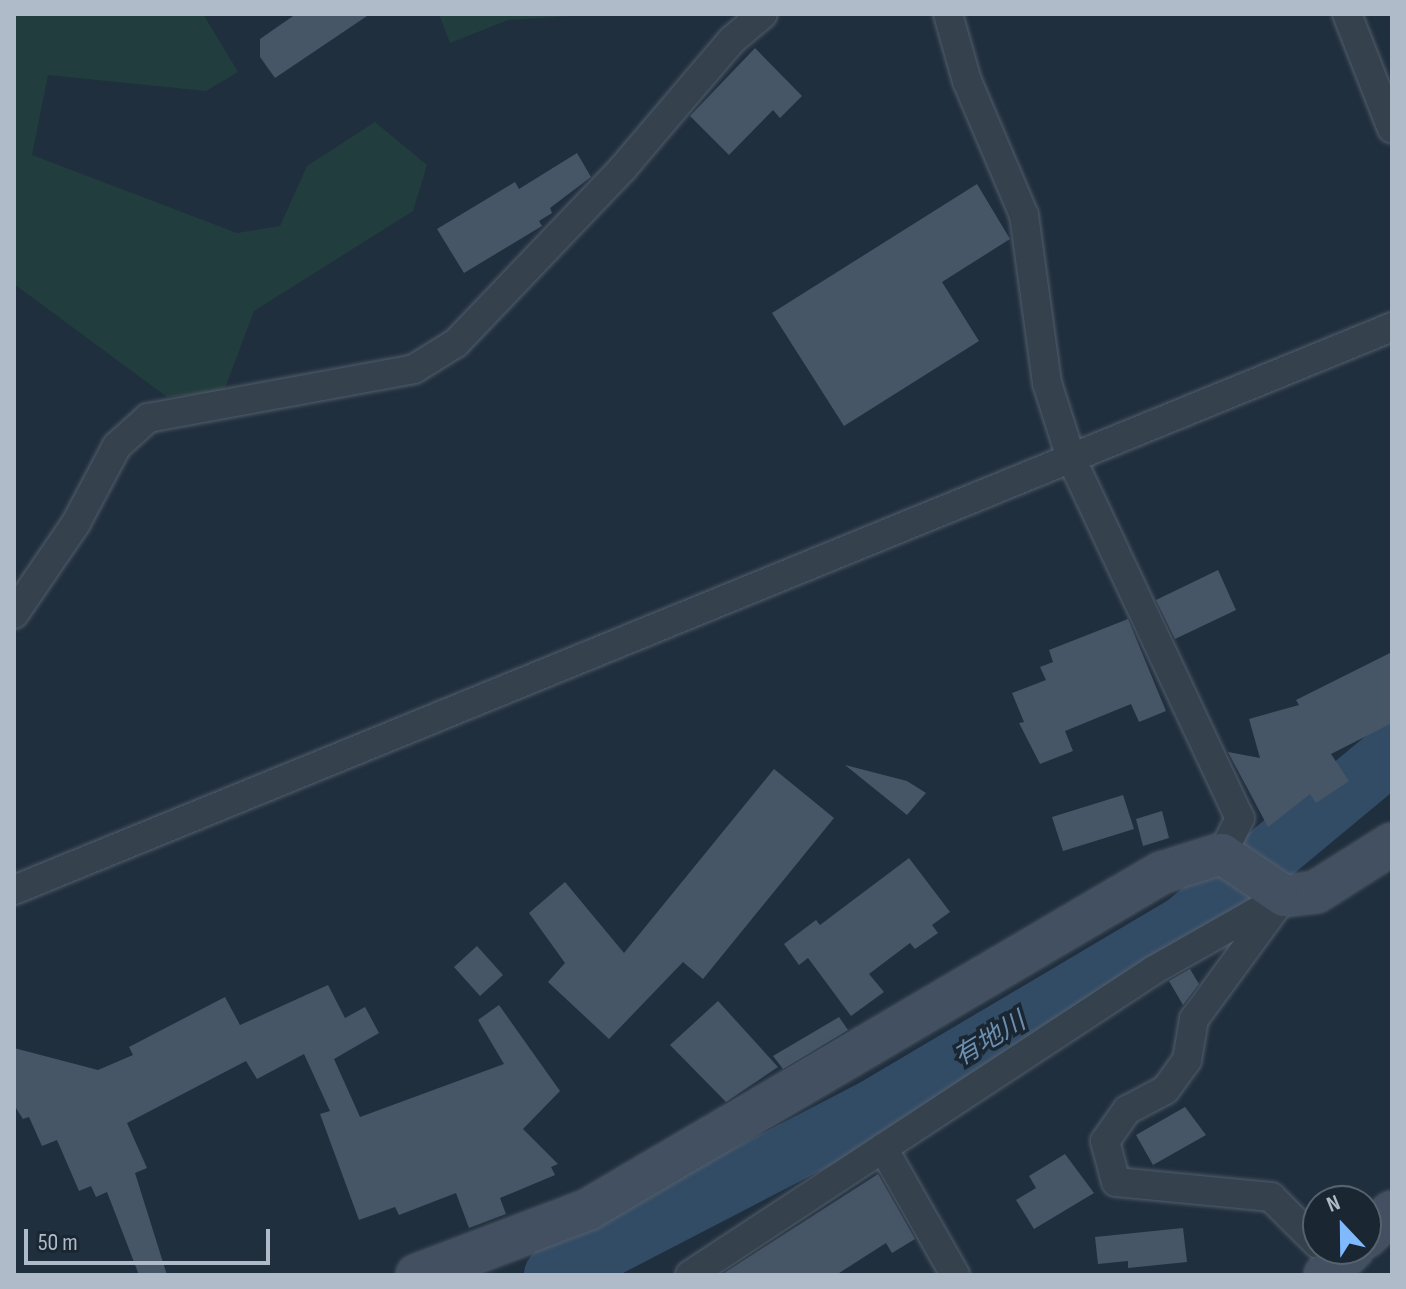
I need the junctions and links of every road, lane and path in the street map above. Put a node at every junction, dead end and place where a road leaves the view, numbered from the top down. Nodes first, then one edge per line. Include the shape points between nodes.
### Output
1 (763, 14) edge
2 (948, 14) edge
3 (1347, 14) edge
4 (1392, 129) edge
5 (1392, 327) edge
6 (1071, 458) junction
7 (14, 614) edge
8 (1392, 844) edge
9 (1222, 854) junction
10 (14, 890) edge
11 (1284, 896) junction
12 (883, 1148) junction
13 (1302, 1227) edge
14 (417, 1275) edge
15 (690, 1275) edge
16 (955, 1275) edge

1 - 7 street via 732,40 623,168 456,343 414,369 148,418 117,446 76,523
2 - 6 street via 967,81 1024,215 1047,383
3 - 4 street
5 - 6 street
6 - 9 street via 1240,818
6 - 10 street
8 - 11 street via 1316,892
9 - 11 street
9 - 14 street via 1161,873 588,1210
11 - 12 street via 1154,970
11 - 13 street via 1194,1019 1187,1060 1165,1090 1127,1110 1105,1141 1116,1182 1271,1197
12 - 15 street
12 - 16 street

